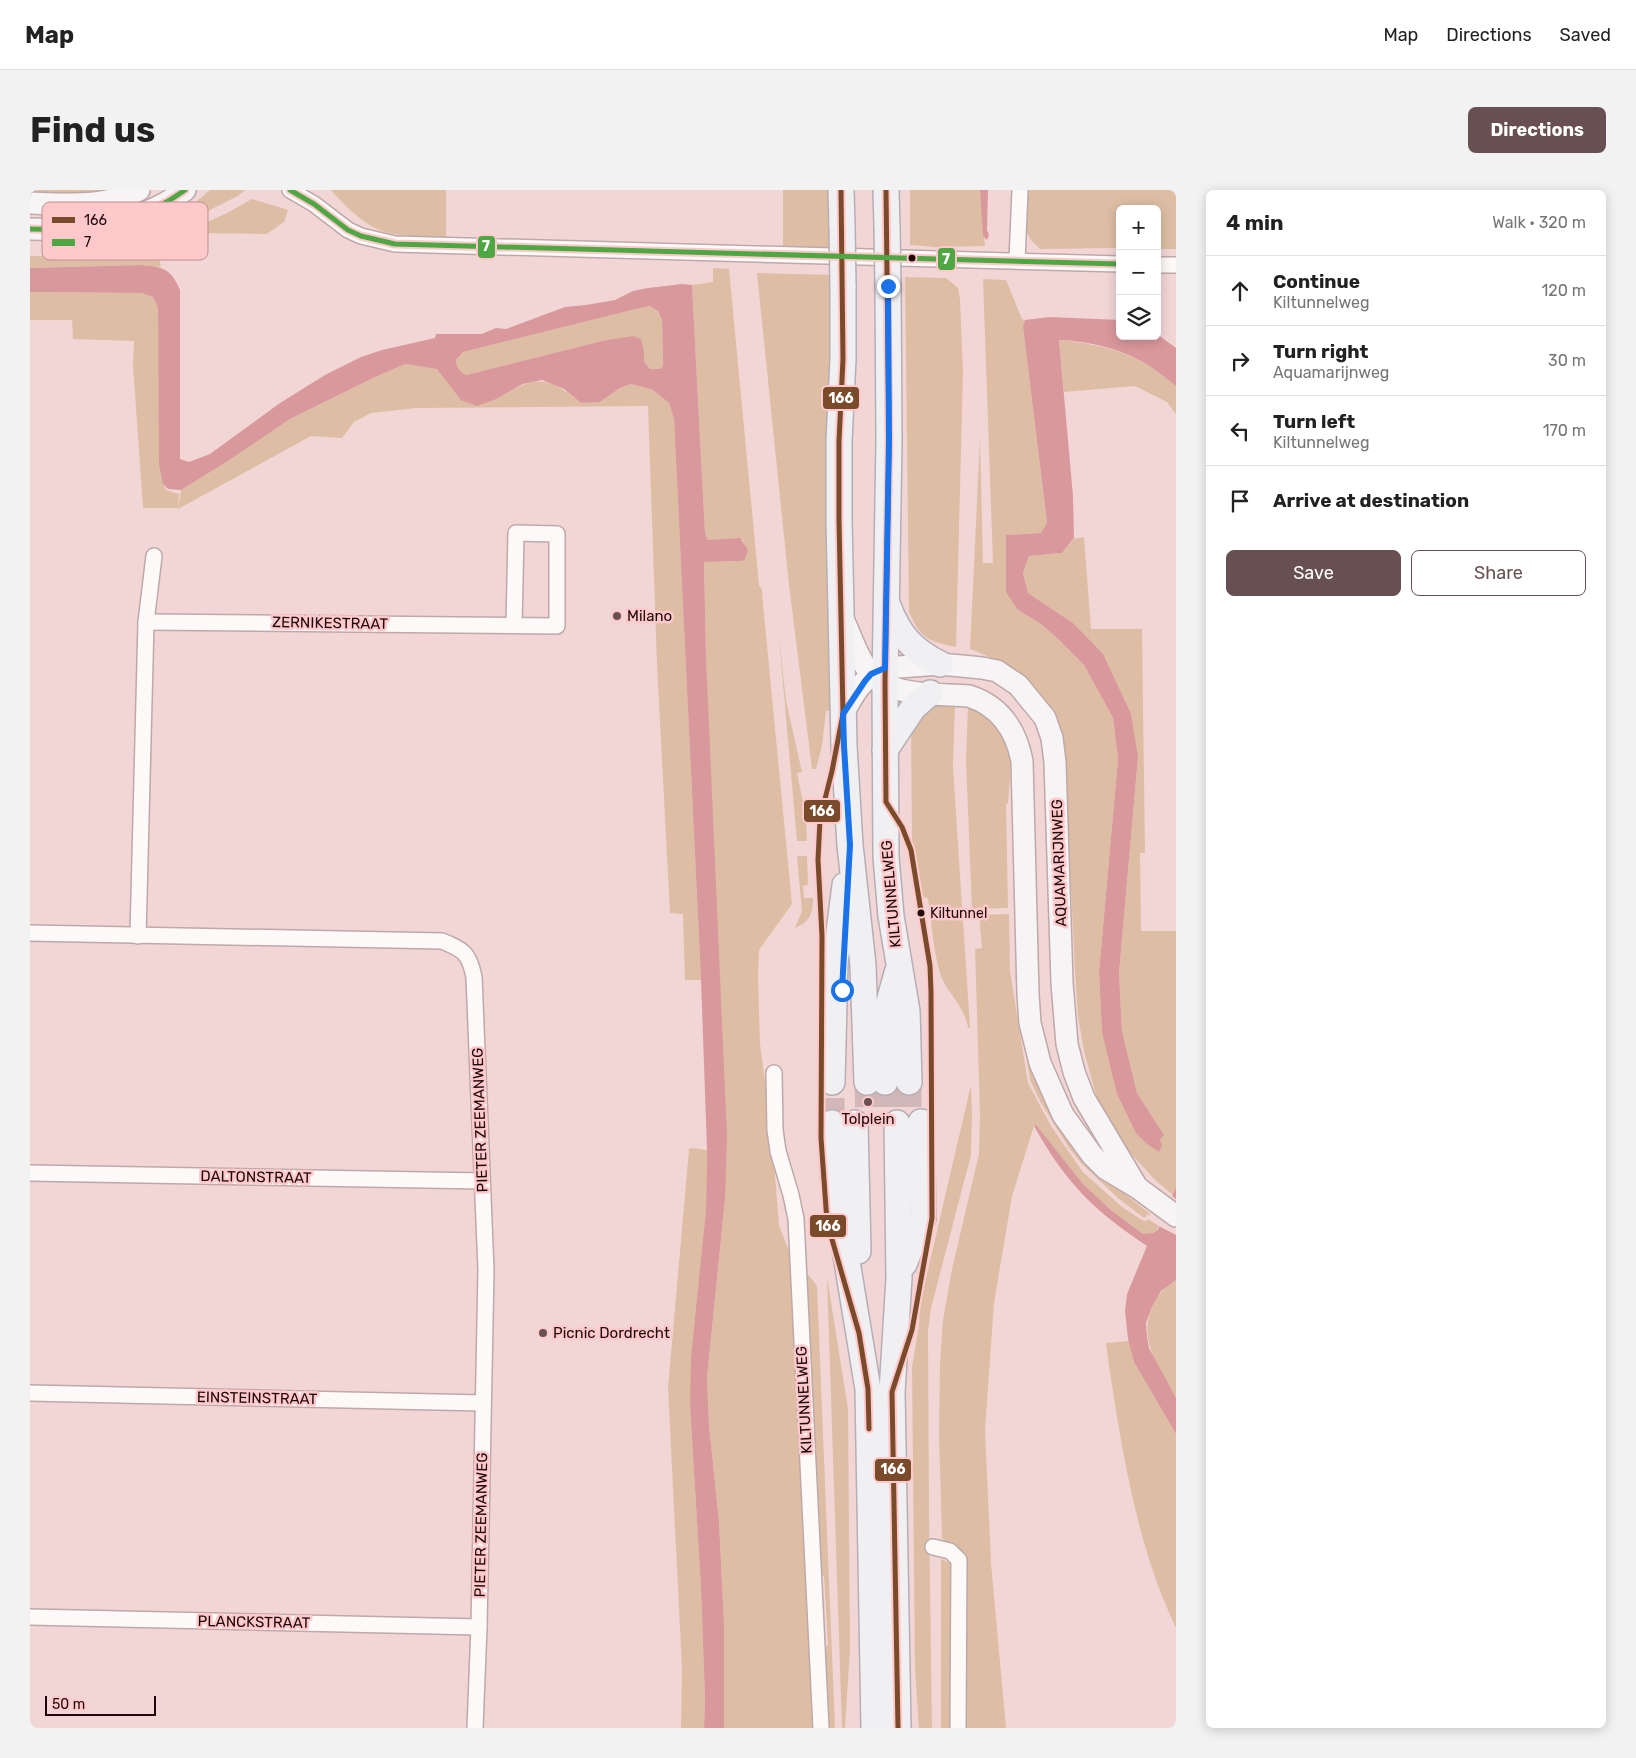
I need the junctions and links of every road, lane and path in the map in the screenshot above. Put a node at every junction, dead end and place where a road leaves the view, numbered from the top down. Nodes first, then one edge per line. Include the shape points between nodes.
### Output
1 (139, 190) edge
2 (185, 190) edge
3 (290, 190) edge
4 (305, 190) edge
5 (842, 190) edge
6 (886, 190) edge
7 (1020, 190) edge
8 (98, 202) edge
9 (165, 202) edge
10 (314, 204) junction
11 (1017, 261) junction
12 (1116, 264) edge
13 (1161, 265) edge
14 (1176, 265) edge
15 (154, 556) dead end
16 (886, 601) junction
17 (841, 613) junction
18 (146, 622) junction
19 (514, 625) junction
20 (940, 664) junction
21 (880, 675) junction
22 (930, 693) junction
23 (843, 714) junction
24 (885, 750) junction
25 (30, 933) edge
26 (138, 936) junction
27 (774, 1074) dead end
28 (876, 1123) junction
29 (30, 1173) edge
30 (482, 1181) junction
31 (1138, 1188) junction
32 (1176, 1216) edge
33 (899, 1278) junction
34 (859, 1333) junction
35 (30, 1392) edge
36 (483, 1402) junction
37 (933, 1547) dead end
38 (30, 1617) edge
39 (479, 1627) junction
40 (475, 1728) edge
41 (821, 1728) edge
42 (874, 1728) edge
43 (898, 1728) edge
44 (958, 1728) edge

1 - 8 street
2 - 9 street
3 - 10 street
4 - 10 street
5 - 17 main road, KILTUNNELWEG, bridge
6 - 16 main road, KILTUNNELWEG, bridge via 889,440
7 - 11 street
10 - 11 street via 348,230 395,244
11 - 12 street
13 - 14 street
15 - 18 street
16 - 20 main road via 904,638
16 - 21 main road, KILTUNNELWEG
17 - 21 street via 861,660
17 - 23 main road, KILTUNNELWEG
18 - 19 street, ZERNIKESTRAAT
18 - 26 street
19 - 19 street, ZERNIKESTRAAT via 516,533 557,534 557,626
20 - 21 street, AQUAMARIJNWEG
20 - 31 street, AQUAMARIJNWEG via 989,669 1007,677 1045,718 1055,762 1067,1044 1084,1098
21 - 22 street, AQUAMARIJNWEG via 893,688
21 - 23 street via 859,688
21 - 24 main road, KILTUNNELWEG
22 - 24 main road via 913,708
22 - 31 street, AQUAMARIJNWEG via 975,698 996,711 1014,734 1022,762 1027,979 1034,1045 1054,1096 1078,1137 1106,1170
23 - 24 main road, KILTUNNELWEG via 850,845 876,1082 906,1011 888,891
25 - 26 street, PIETER ZEEMANWEG
26 - 30 street, PIETER ZEEMANWEG via 442,941 460,948 471,961 474,977
27 - 41 street, KILTUNNELWEG via 778,1151 796,1219
28 - 33 main road
28 - 33 main road via 923,1218
28 - 34 main road
28 - 34 main road via 833,1175
29 - 30 street, DALTONSTRAAT
30 - 36 street, PIETER ZEEMANWEG via 486,1270
31 - 32 street, AQUAMARIJNWEG
33 - 43 main road via 892,1392
34 - 42 main road via 868,1389
35 - 36 street, EINSTEINSTRAAT
36 - 39 street, PIETER ZEEMANWEG
37 - 44 street via 950,1551 958,1560
38 - 39 street, PLANCKSTRAAT
39 - 40 street, PIETER ZEEMANWEG

